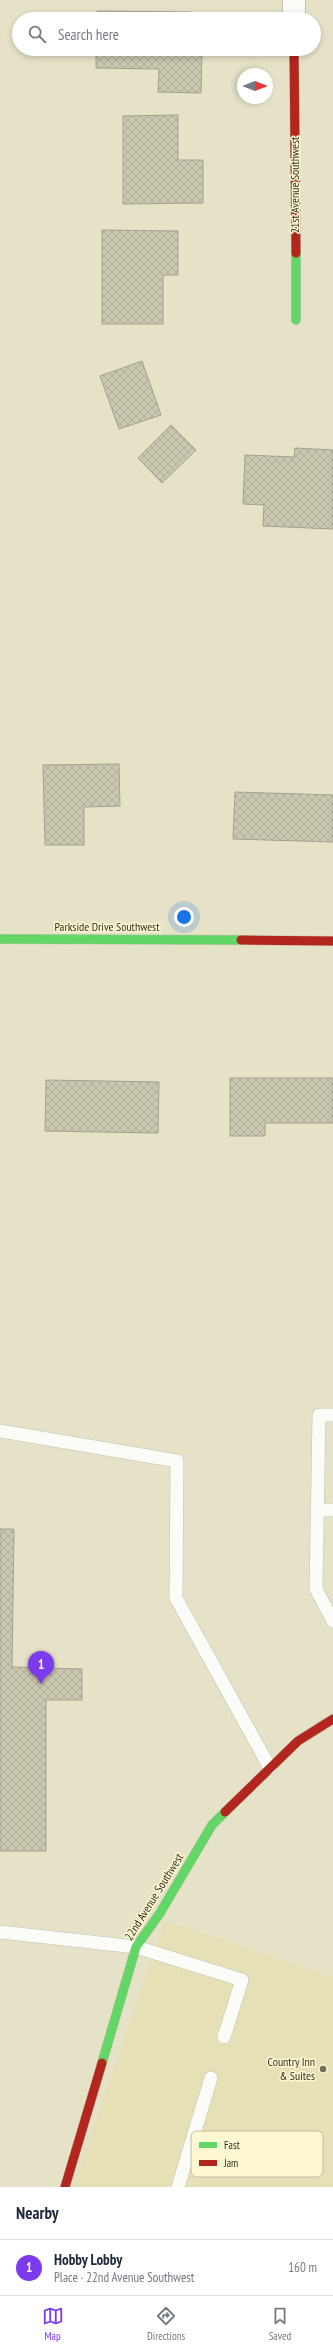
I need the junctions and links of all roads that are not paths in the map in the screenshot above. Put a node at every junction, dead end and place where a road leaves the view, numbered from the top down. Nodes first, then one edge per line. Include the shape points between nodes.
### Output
1 (294, 0) edge
2 (294, 12) edge
3 (294, 56) edge
4 (296, 320) dead end
5 (0, 939) edge
6 (333, 941) edge
7 (333, 1415) edge
8 (0, 1431) edge
9 (317, 1510) junction
10 (333, 1510) edge
11 (333, 1621) edge
12 (333, 1719) edge
13 (270, 1768) junction
14 (0, 1932) edge
15 (136, 1947) junction
16 (224, 2037) dead end
17 (211, 2078) dead end
18 (195, 2131) edge
19 (191, 2144) edge
20 (65, 2187) edge
21 (178, 2187) edge

1 - 2 street
3 - 4 street, 21st Avenue Southwest
5 - 6 street, Parkside Drive Southwest
7 - 9 lane via 319,1414
8 - 13 lane via 177,1461 176,1598
9 - 10 lane
9 - 11 lane via 316,1589
12 - 13 street, 22nd Avenue Southwest via 298,1741
13 - 15 street, 22nd Avenue Southwest via 212,1825 160,1913
14 - 15 lane
15 - 16 lane via 242,1980
15 - 20 street, 22nd Avenue Southwest
17 - 18 lane
19 - 21 lane

